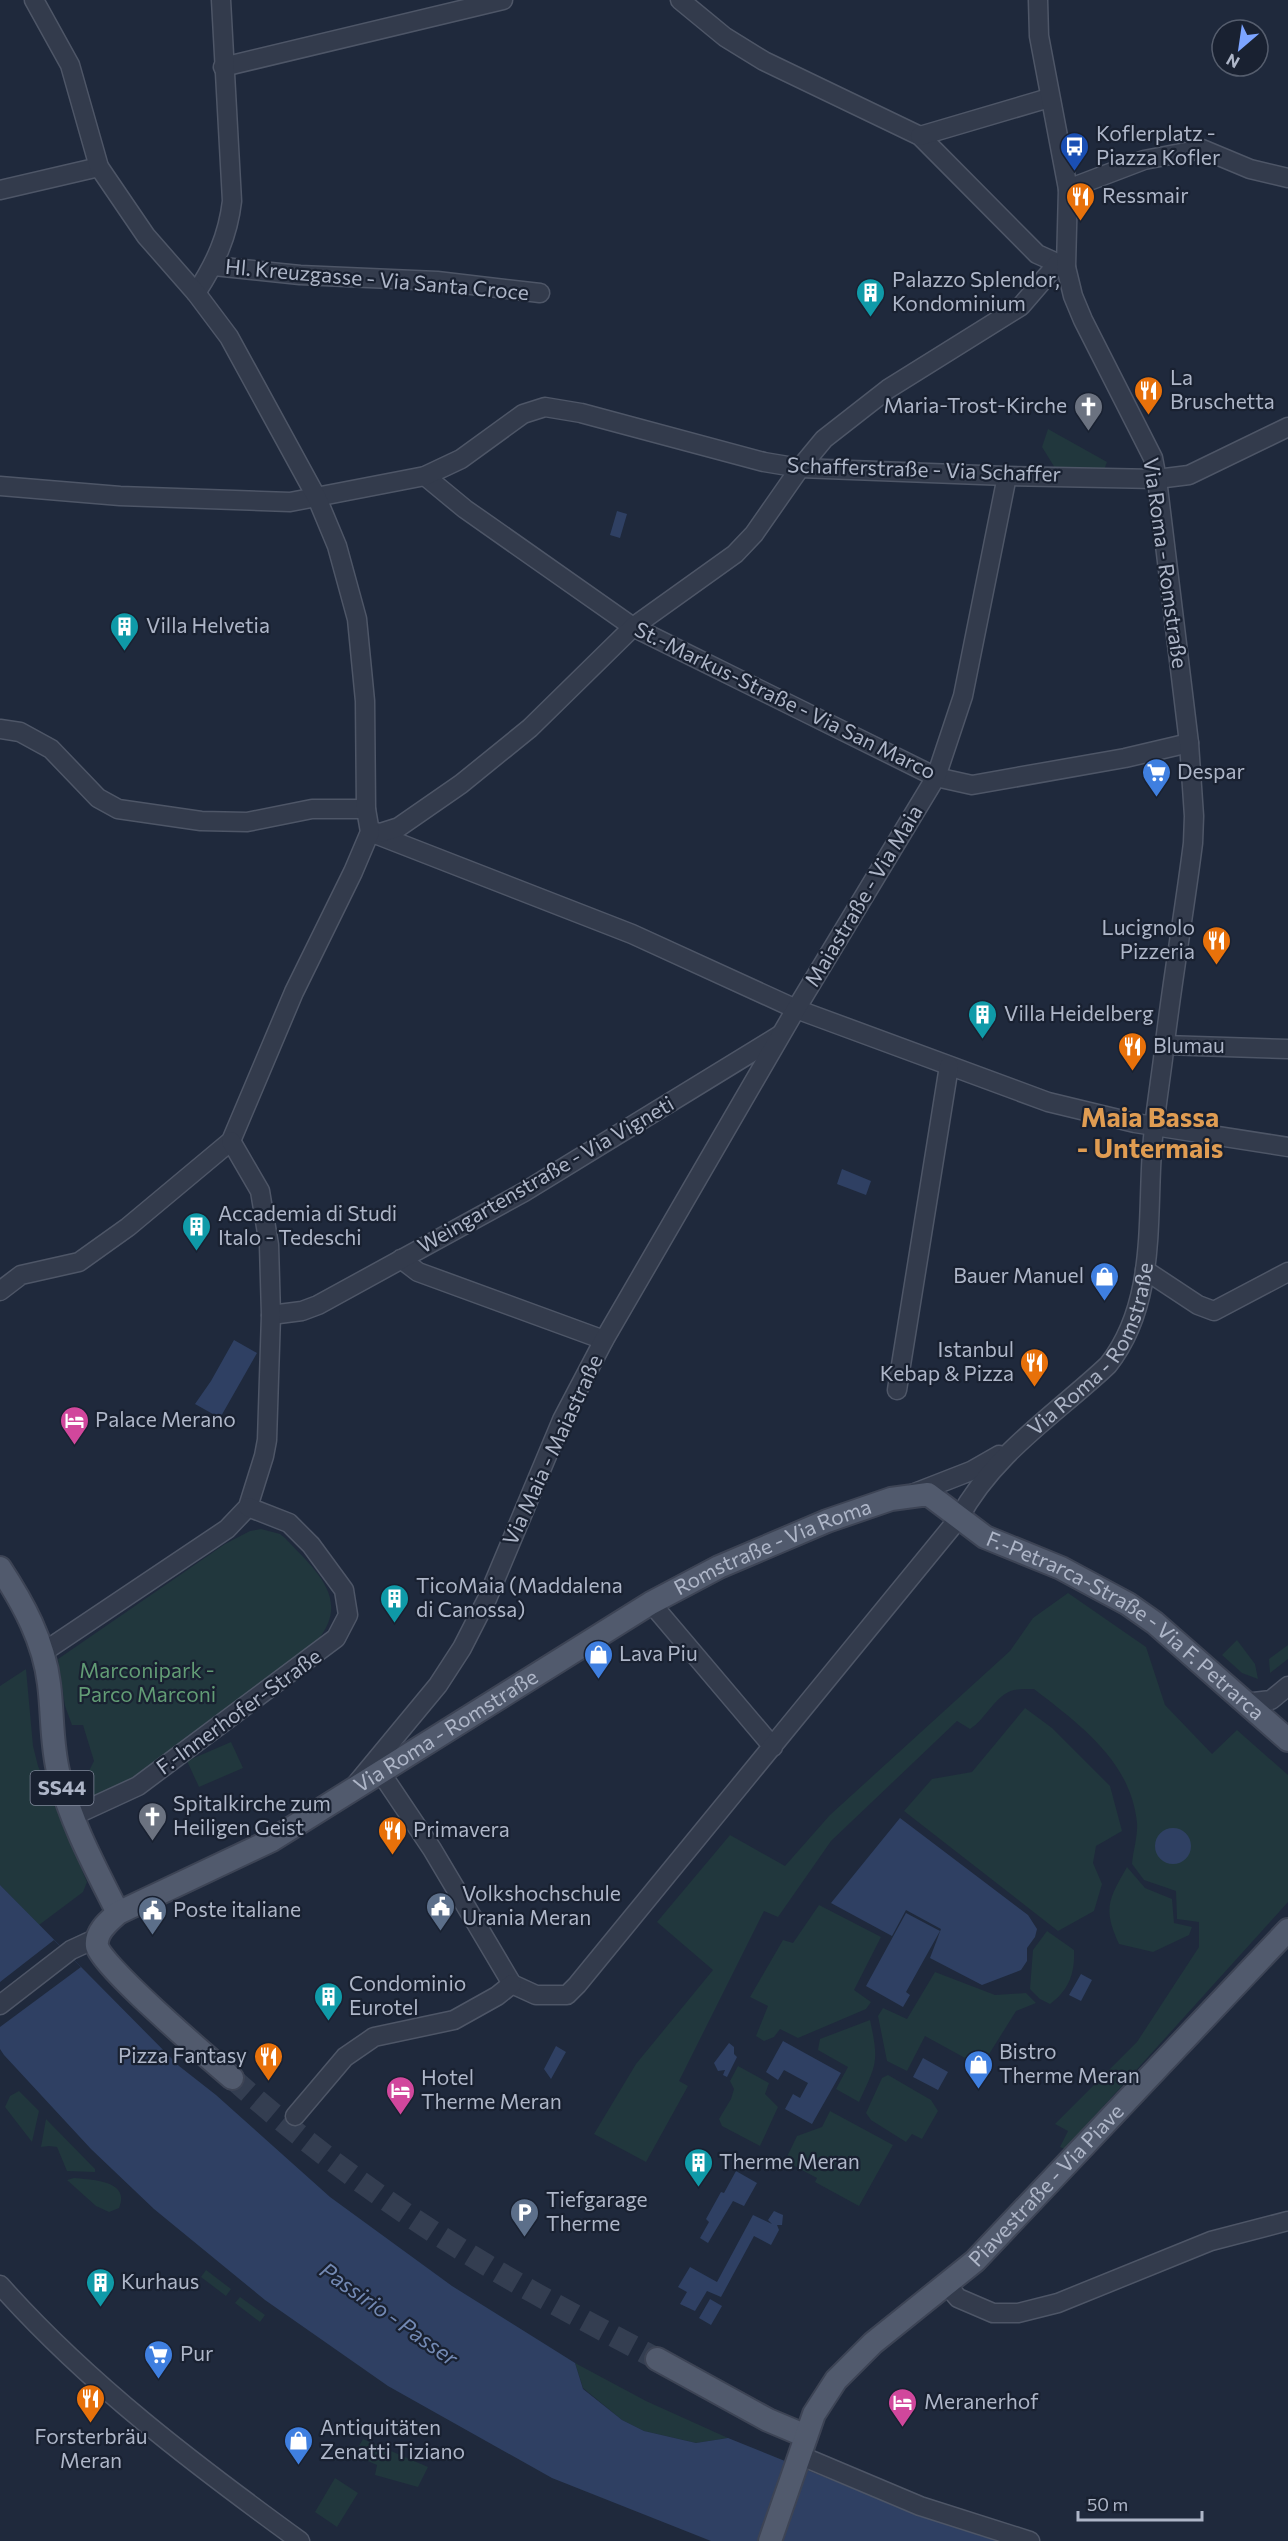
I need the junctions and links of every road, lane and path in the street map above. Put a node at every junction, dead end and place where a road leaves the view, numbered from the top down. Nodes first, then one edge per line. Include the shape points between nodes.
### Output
1 (34, 0) edge
2 (221, 0) edge
3 (503, 0) edge
4 (680, 0) edge
5 (1038, 0) edge
6 (224, 67) junction
7 (1049, 98) junction
8 (920, 136) junction
9 (99, 167) junction
10 (1288, 178) edge
11 (1068, 189) junction
12 (0, 190) edge
13 (1062, 265) junction
14 (214, 266) junction
15 (196, 293) junction
16 (540, 293) dead end
17 (1288, 427) edge
18 (800, 468) junction
19 (425, 476) junction
20 (1007, 476) junction
21 (1157, 479) junction
22 (0, 486) edge
23 (317, 498) junction
24 (633, 627) junction
25 (0, 729) edge
26 (1189, 742) junction
27 (936, 777) junction
28 (366, 809) junction
29 (370, 832) junction
30 (796, 1009) junction
31 (782, 1035) junction
32 (1164, 1045) junction
33 (1288, 1049) edge
34 (949, 1066) junction
35 (1156, 1116) junction
36 (231, 1141) junction
37 (1288, 1147) edge
38 (401, 1259) junction
39 (1145, 1270) junction
40 (1288, 1272) edge
41 (0, 1291) edge
42 (271, 1315) junction
43 (604, 1340) junction
44 (897, 1390) dead end
45 (1014, 1447) junction
46 (908, 1495) junction
47 (248, 1507) junction
48 (959, 1518) junction
49 (0, 1568) edge
50 (646, 1606) junction
51 (42, 1653) junction
52 (1288, 1686) edge
53 (1245, 1703) junction
54 (1288, 1740) edge
55 (773, 1747) junction
56 (381, 1773) junction
57 (348, 1794) junction
58 (73, 1816) junction
59 (118, 1913) junction
60 (1288, 1930) edge
61 (98, 1938) junction
62 (512, 1984) junction
63 (0, 2005) edge
64 (231, 2078) tunnel mouth
65 (295, 2116) dead end
66 (1288, 2221) edge
67 (0, 2285) edge
68 (947, 2285) junction
69 (657, 2359) tunnel mouth
70 (801, 2451) junction
71 (300, 2541) edge
72 (770, 2541) edge
73 (1030, 2541) edge

1 - 9 street via 70,65
2 - 6 street
3 - 6 street
4 - 8 street via 725,38 764,61
5 - 7 street, Via Roma - Romstraße via 1039,36
6 - 14 street via 232,201 229,226
7 - 8 street
7 - 11 street, Via Roma - Romstraße
8 - 13 street via 1037,254
9 - 12 street
9 - 15 street via 146,236
10 - 11 street via 1250,169 1202,149 1144,160
11 - 13 street, Via Roma - Romstraße
13 - 18 street via 1021,306 888,389 824,439
13 - 21 street, Via Roma - Romstraße via 1083,320 1148,445
14 - 15 street
14 - 16 street, Hl. Kreuzgasse - Via Santa Croce via 300,275 437,281
15 - 23 street via 229,337
17 - 21 street, Schafferstraße - Via Schaffer via 1189,475
18 - 19 street, Schafferstraße - Via Schaffer via 545,407 523,414 461,459
18 - 20 street, Schafferstraße - Via Schaffer
18 - 24 street via 754,534 735,554
19 - 23 street, Schafferstraße - Via Schaffer
19 - 24 street, St.-Markus-Straße - Via San Marco via 465,509
20 - 21 street, Schafferstraße - Via Schaffer
20 - 27 street, Maiastraße - Via Maia via 963,696
21 - 26 street, Via Roma - Romstraße
22 - 23 street, Schafferstraße - Via Schaffer via 131,497 290,502
23 - 28 street via 337,546 357,619 365,701
24 - 27 street, St.-Markus-Straße - Via San Marco
24 - 29 street via 530,728 461,784 399,827
25 - 28 street via 20,732 51,749 98,798 118,809 201,821 247,822 312,809
26 - 27 street, St.-Markus-Straße - Via San Marco via 1125,758 972,785
26 - 32 street, Via Roma - Romstraße via 1193,843
27 - 30 street, Maiastraße - Via Maia
28 - 29 street
29 - 30 street via 632,934
29 - 36 street via 294,992
30 - 31 street, Maiastraße - Via Maia
30 - 34 street
31 - 38 street, Weingartenstraße - Via Vigneti via 524,1192
31 - 43 street, Via Maia - Maiastraße
32 - 33 street
32 - 35 street, Via Roma - Romstraße
34 - 35 street via 1048,1102 1135,1123
34 - 44 street
35 - 37 street
35 - 39 street, Via Roma - Romstraße
36 - 41 street via 128,1227 79,1262 21,1275
36 - 42 street via 260,1191 269,1245
38 - 42 street, Weingartenstraße - Via Vigneti via 318,1305
38 - 43 street via 417,1272
39 - 40 street via 1198,1305 1214,1311
39 - 45 street, Via Roma - Romstraße via 1134,1319 1120,1350
42 - 47 street via 267,1440
43 - 57 street, Via Maia - Maiastraße via 562,1420 487,1599 462,1648 438,1685
45 - 46 street, Romstraße - Via Roma via 971,1471
45 - 48 street, Via Roma - Romstraße via 984,1479
46 - 48 main road, Romstraße - Via Roma via 928,1494
46 - 50 main road, Romstraße - Via Roma via 827,1521 751,1553
47 - 51 street via 227,1529
47 - 58 street, F.-Innerhofer-Straße via 289,1523 311,1545 344,1590 348,1616 336,1638 138,1786
48 - 53 main road, F.-Petrarca-Straße - Via F. Petrarca via 985,1537 1061,1568 1128,1604
48 - 55 street, Via Roma - Romstraße
49 - 51 main road, SS44 via 19,1597
50 - 55 street via 677,1635
50 - 56 main road, Via Roma - Romstraße
51 - 58 main road, SS44 via 49,1682 56,1762
52 - 53 street via 1270,1700
53 - 54 main road, F.-Petrarca-Straße - Via F. Petrarca
55 - 62 street, Via Roma - Romstraße via 567,1995 536,1995
56 - 57 main road, Via Roma - Romstraße
56 - 62 street via 432,1849
57 - 59 main road, Via Roma - Romstraße via 272,1840
58 - 59 main road, SS44
59 - 61 main road
60 - 68 main road, Piavestraße - Via Piave via 1005,2230
61 - 63 street via 70,1951
61 - 64 main road via 97,1946 103,1957 119,1975
62 - 65 street via 454,2020 374,2037 345,2057
66 - 68 street via 1211,2241 1058,2303 1018,2313 993,2313 958,2298
67 - 71 street via 24,2313 109,2392
68 - 70 main road, Piavestraße - Via Piave via 848,2367 822,2400
69 - 70 main road via 768,2420
70 - 72 main road, Piavestraße - Via Piave
70 - 73 street via 920,2506

